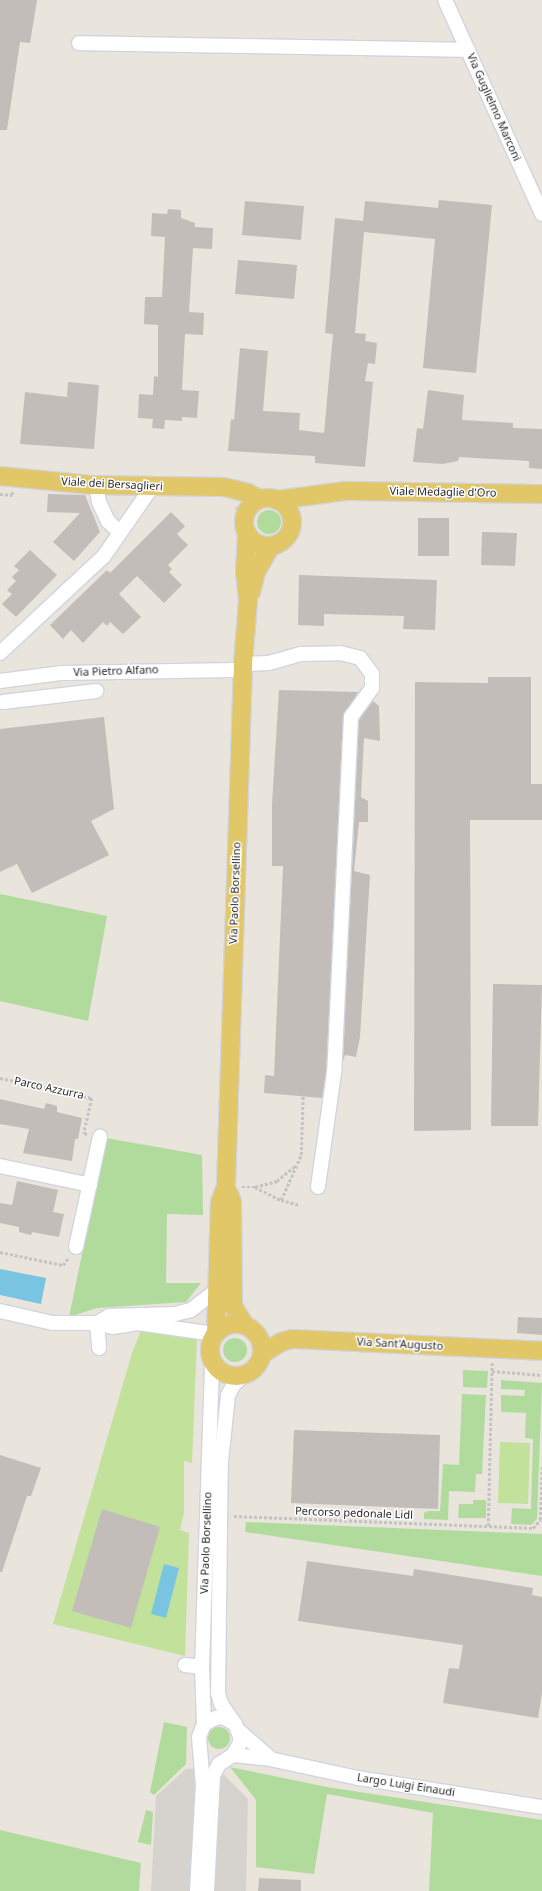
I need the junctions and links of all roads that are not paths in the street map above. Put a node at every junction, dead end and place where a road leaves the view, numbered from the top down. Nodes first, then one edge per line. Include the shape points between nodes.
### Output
1 (446, 0) edge
2 (79, 43) dead end
3 (468, 50) junction
4 (542, 214) edge
5 (0, 476) edge
6 (96, 485) junction
7 (224, 486) junction
8 (152, 487) junction
9 (345, 491) junction
10 (542, 494) edge
11 (268, 499) junction
12 (246, 512) junction
13 (119, 532) junction
14 (247, 534) junction
15 (271, 546) junction
16 (248, 600) junction
17 (0, 653) edge
18 (237, 667) junction
19 (0, 681) edge
20 (0, 685) edge
21 (96, 691) dead end
22 (1, 703) edge
23 (100, 1137) road end
24 (0, 1166) edge
25 (90, 1185) junction
26 (226, 1186) junction
27 (318, 1187) dead end
28 (76, 1247) road end
29 (215, 1290) junction
30 (0, 1311) edge
31 (97, 1323) junction
32 (245, 1325) junction
33 (215, 1333) junction
34 (99, 1348) dead end
35 (542, 1351) edge
36 (262, 1354) junction
37 (212, 1361) junction
38 (244, 1375) junction
39 (185, 1664) dead end
40 (202, 1666) junction
41 (204, 1724) junction
42 (236, 1727) junction
43 (199, 1744) junction
44 (230, 1756) junction
45 (270, 1759) junction
46 (209, 1769) junction
47 (542, 1807) edge
48 (197, 1891) edge
49 (207, 1891) edge

1 - 3 street, Via Guglielmo Marconi
2 - 3 street
3 - 4 street, Via Guglielmo Marconi
5 - 6 main road, Viale dei Bersaglieri
6 - 8 main road, Viale dei Bersaglieri
6 - 13 street via 99,502 108,521
7 - 8 main road, Viale dei Bersaglieri
7 - 9 main road, Viale Medaglie d'Oro via 315,487
7 - 11 main road, Viale dei Bersaglieri
7 - 12 main road via 237,498
8 - 13 street
9 - 10 main road, Viale Medaglie d'Oro
9 - 11 main road, Viale Medaglie d'Oro
11 - 12 main road
11 - 15 main road via 289,510 292,525 285,539
12 - 14 main road via 244,519
13 - 17 street via 104,556
14 - 15 main road via 257,544
14 - 16 main road, Via Paolo Borsellino via 245,572
15 - 16 main road, Via Paolo Borsellino via 256,572
16 - 18 main road, Via Paolo Borsellino
18 - 19 street, Via Pietro Alfano via 62,673
18 - 26 main road, Via Paolo Borsellino
18 - 27 street, Via Pietro Alfano via 269,663 301,654 340,653 360,658 372,674 372,688 351,717 334,1073
20 - 22 street, Via Pietro Alfano
21 - 22 street, Via Pietro Alfano
23 - 25 street
24 - 25 street
25 - 28 street
26 - 29 main road, Via Paolo Borsellino via 220,1202
26 - 32 main road, Via Paolo Borsellino via 232,1202 233,1306
29 - 31 street via 191,1310 175,1314 109,1316
29 - 33 main road, Via Paolo Borsellino
30 - 31 street via 53,1323
31 - 33 street via 113,1327 138,1323
31 - 34 street
32 - 33 main road via 229,1324
32 - 36 main road via 260,1340
33 - 37 main road via 210,1347
35 - 36 main road, Via Sant'Augusto via 292,1339
36 - 38 main road via 258,1365
37 - 38 main road via 228,1375
37 - 40 street, Via Paolo Borsellino
38 - 42 street, Via Paolo Borsellino via 234,1384 228,1395 222,1432 220,1516 218,1693 221,1704
39 - 40 street
40 - 41 street, Via Paolo Borsellino
41 - 42 street via 222,1718
41 - 43 street via 200,1730
42 - 44 street via 240,1743
42 - 45 street
43 - 44 street via 207,1755 213,1758
43 - 46 street
44 - 45 street, Largo Luigi Einaudi
44 - 46 street
45 - 47 street, Largo Luigi Einaudi via 358,1778
46 - 48 street
46 - 49 street via 212,1776

